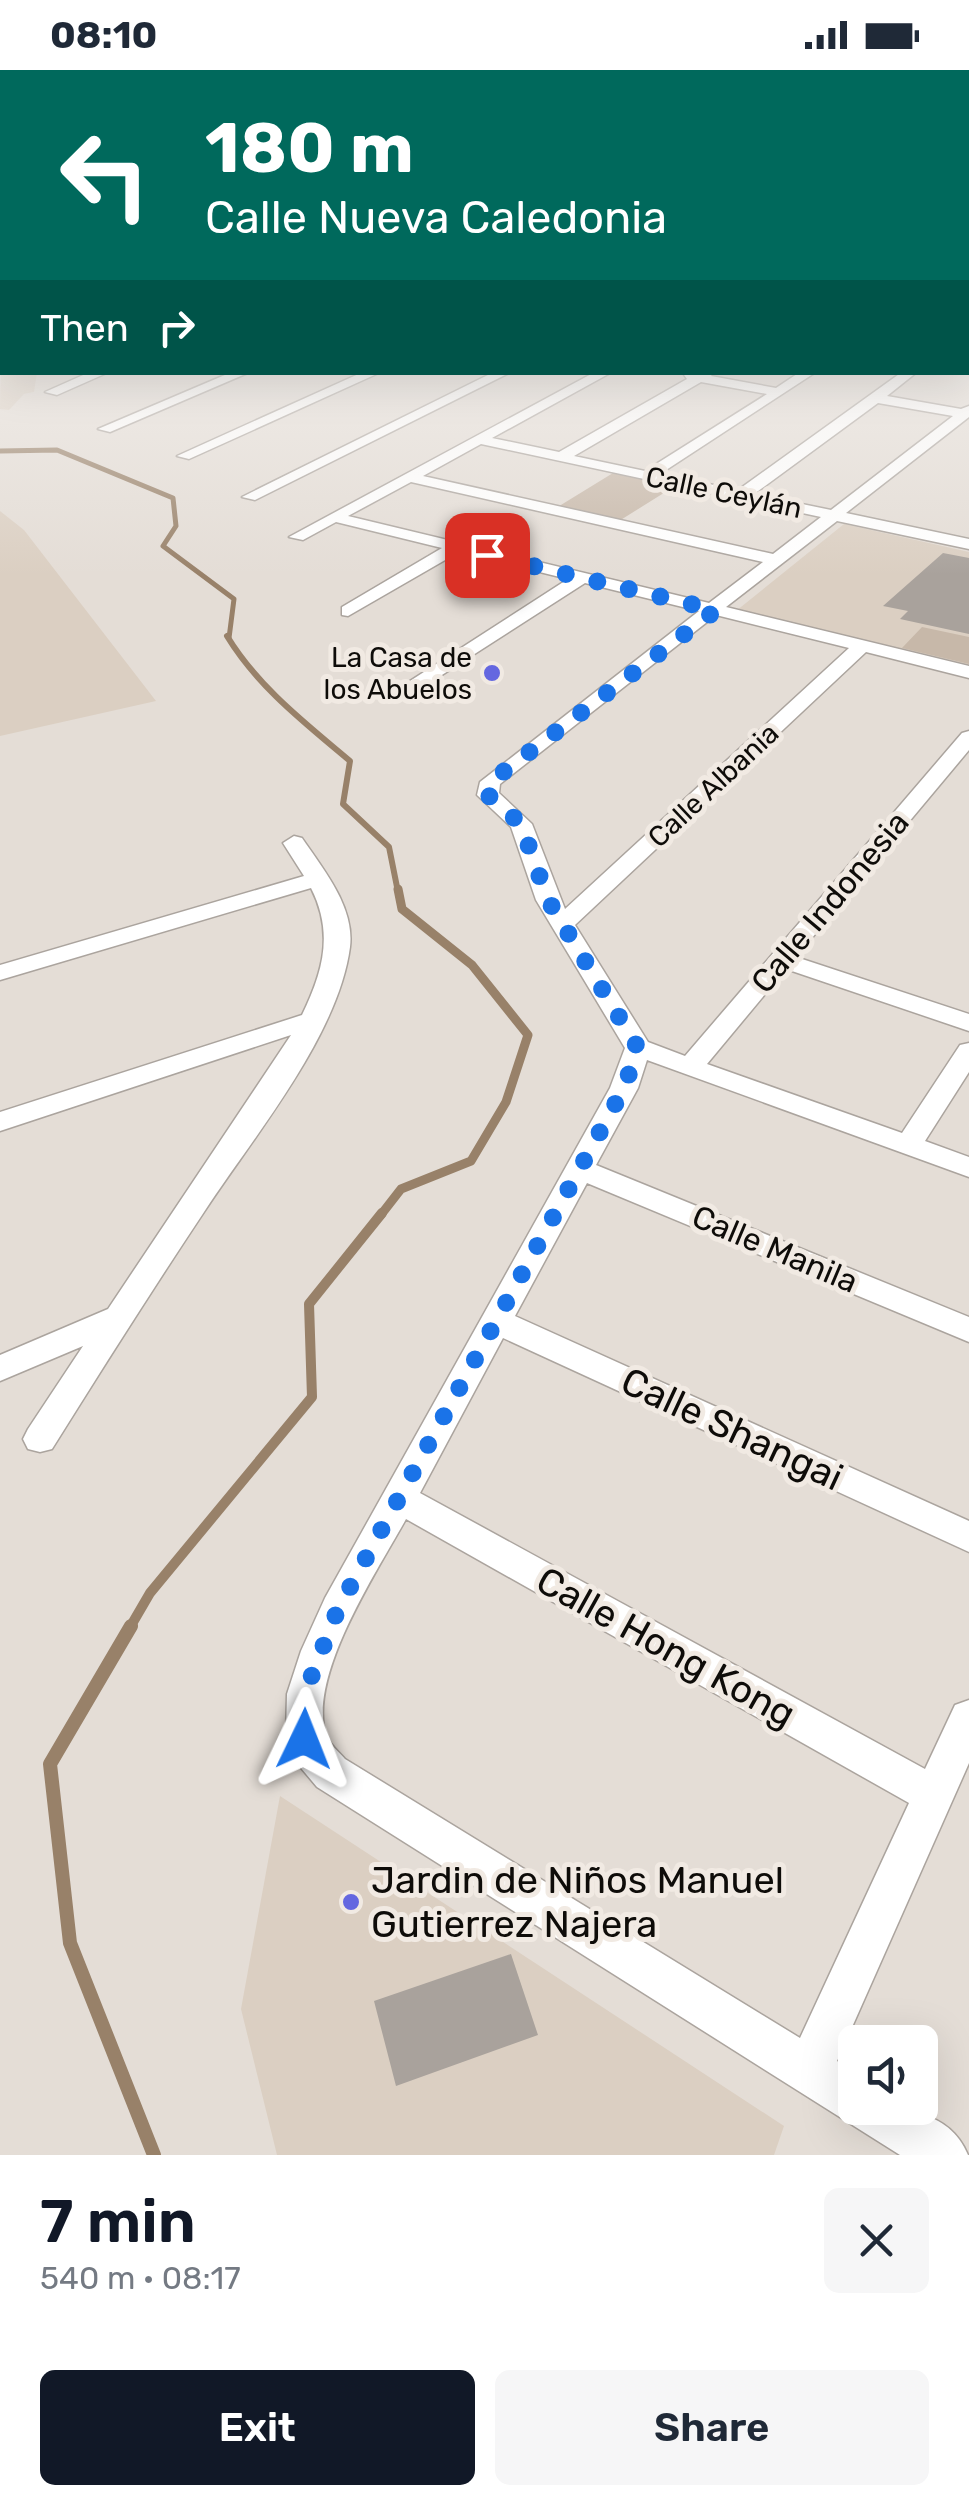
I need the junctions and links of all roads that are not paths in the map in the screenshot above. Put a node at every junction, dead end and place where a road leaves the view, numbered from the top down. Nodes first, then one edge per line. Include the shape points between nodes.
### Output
1 (82, 380) edge
2 (224, 380) edge
3 (356, 380) edge
4 (488, 380) edge
5 (591, 380) edge
6 (694, 380) edge
7 (726, 380) edge
8 (797, 380) edge
9 (900, 380) edge
10 (52, 392) dead end
11 (778, 392) junction
12 (875, 398) junction
13 (966, 412) edge
14 (105, 429) dead end
15 (480, 440) junction
16 (184, 456) dead end
17 (560, 458) junction
18 (647, 476) junction
19 (409, 477) junction
20 (742, 495) junction
21 (250, 496) dead end
22 (837, 516) junction
23 (334, 518) junction
24 (296, 537) dead end
25 (968, 543) edge
26 (456, 547) junction
27 (778, 560) junction
28 (581, 578) junction
29 (716, 610) junction
30 (348, 611) dead end
31 (862, 646) junction
32 (969, 672) edge
33 (417, 686) dead end
34 (969, 737) edge
35 (294, 843) dead end
36 (318, 879) junction
37 (563, 924) junction
38 (782, 960) junction
39 (0, 973) edge
40 (311, 1020) junction
41 (969, 1023) edge
42 (638, 1048) junction
43 (969, 1051) edge
44 (691, 1066) junction
45 (0, 1122) edge
46 (908, 1145) junction
47 (969, 1167) edge
48 (580, 1168) junction
49 (117, 1318) junction
50 (496, 1321) junction
51 (969, 1330) edge
52 (0, 1369) edge
53 (40, 1440) dead end
54 (399, 1498) junction
55 (969, 1537) edge
56 (969, 1718) edge
57 (934, 1795) junction
58 (809, 2070) junction
59 (838, 2088) edge
60 (896, 2125) edge
61 (944, 2155) edge

1 - 10 street
2 - 14 street
3 - 16 street
4 - 21 street
5 - 15 street
6 - 17 street
7 - 11 street
8 - 11 street
9 - 12 street
11 - 18 street
12 - 13 street
12 - 20 street
13 - 22 street
15 - 17 street, Calle Ceylán
15 - 19 street
17 - 18 street, Calle Ceylán
18 - 20 street, Calle Ceylán
19 - 23 street
19 - 27 street
20 - 22 street, Calle Ceylán
22 - 25 street, Calle Ceylán
22 - 27 street
23 - 24 street
23 - 26 street
26 - 28 street
26 - 30 street
27 - 29 street
28 - 29 street
28 - 33 street
29 - 31 street
29 - 37 street via 490,782 488,795 521,824
31 - 32 street
31 - 37 street, Calle Albania
34 - 38 street, Calle Indonesia
35 - 36 street
36 - 39 street
36 - 40 street via 338,944
37 - 42 street
38 - 41 street
38 - 44 street, Calle Indonesia
40 - 45 street
40 - 49 street
42 - 44 street
42 - 48 street
43 - 46 street
44 - 46 street
46 - 47 street
48 - 50 street
48 - 51 street, Calle Manila
49 - 52 street
49 - 53 street
50 - 54 street
50 - 55 street, Calle Shangai
54 - 57 street, Calle Hong Kong
54 - 58 street via 338,1609 303,1698 304,1739 316,1760
56 - 57 street
57 - 58 street
58 - 59 street
60 - 61 street

